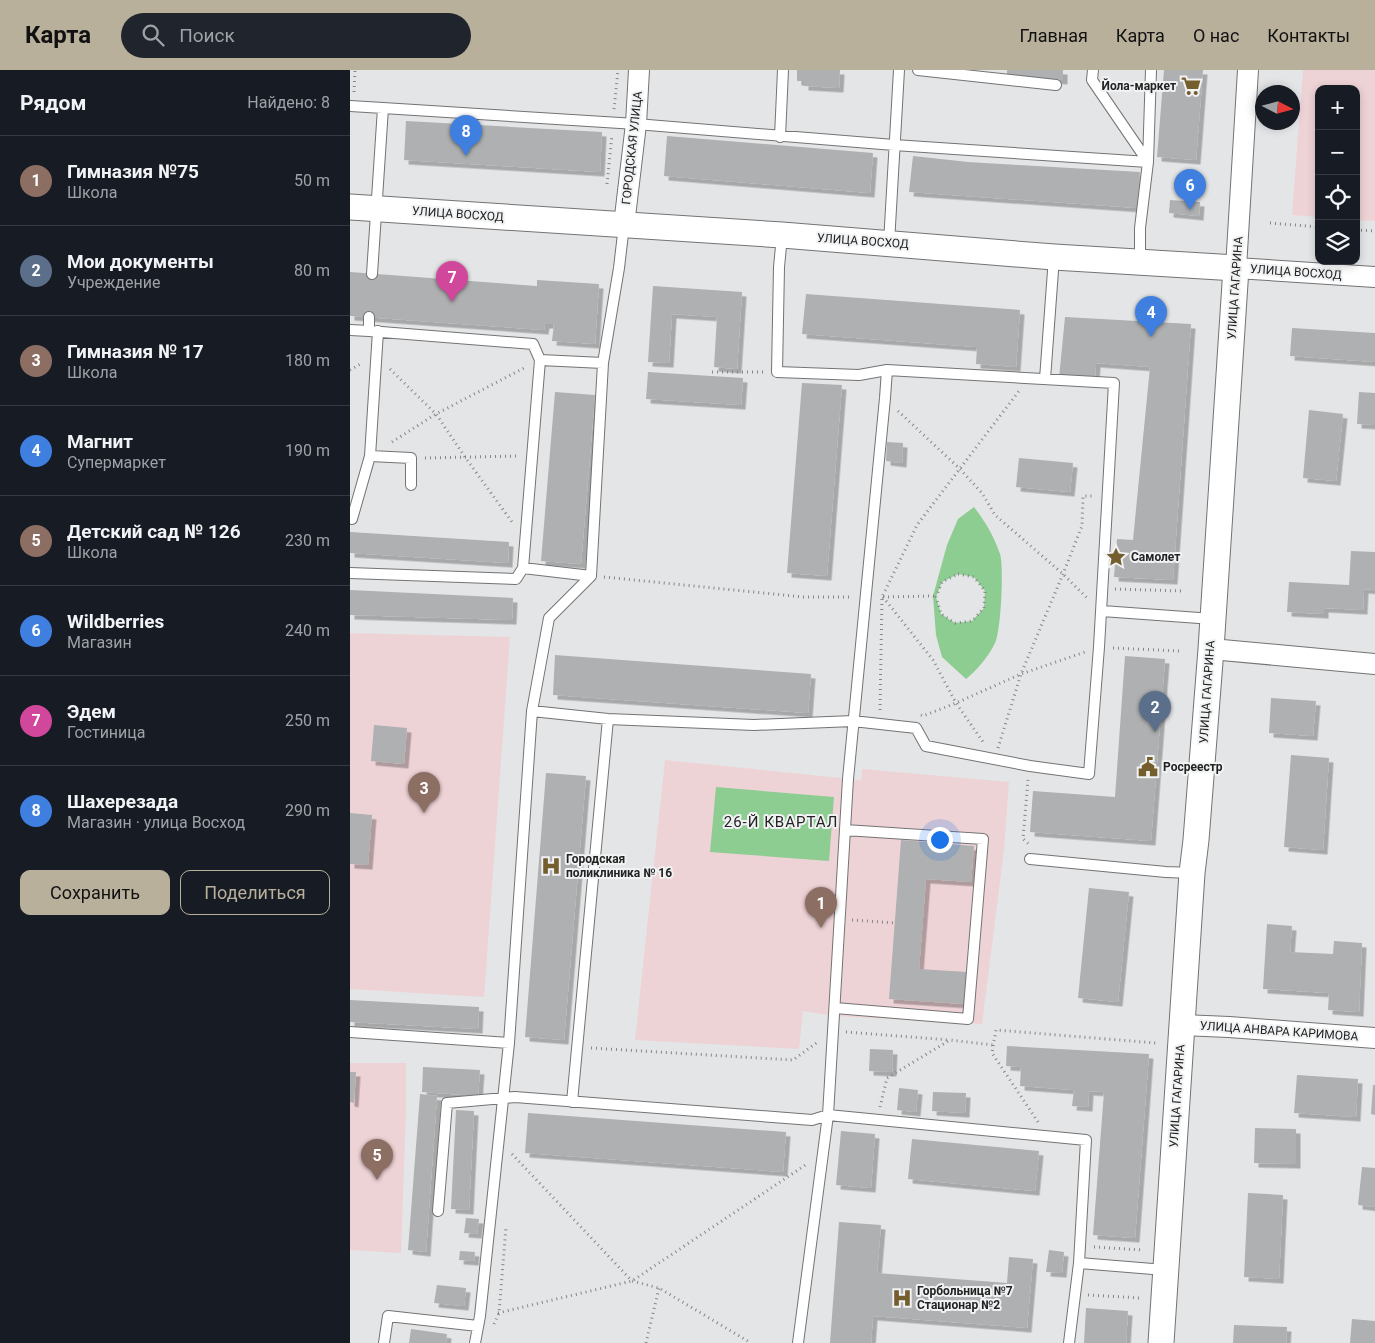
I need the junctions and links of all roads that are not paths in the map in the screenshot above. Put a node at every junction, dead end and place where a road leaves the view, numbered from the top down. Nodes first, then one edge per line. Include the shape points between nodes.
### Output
1 (639, 70) edge
2 (783, 70) edge
3 (899, 70) edge
4 (918, 70) edge
5 (1093, 70) edge
6 (1151, 70) edge
7 (1248, 70) edge
8 (973, 73) edge
9 (1056, 85) dead end
10 (352, 106) edge
11 (384, 108) junction
12 (636, 124) junction
13 (780, 136) junction
14 (894, 145) junction
15 (1148, 162) junction
16 (350, 207) edge
17 (377, 208) junction
18 (624, 225) junction
19 (782, 235) junction
20 (889, 243) junction
21 (1054, 257) junction
22 (1140, 262) junction
23 (1236, 268) junction
24 (372, 274) dead end
25 (1375, 277) edge
26 (369, 317) dead end
27 (350, 330) edge
28 (373, 331) junction
29 (540, 360) junction
30 (603, 363) junction
31 (887, 370) junction
32 (1045, 379) junction
33 (370, 456) junction
34 (411, 485) dead end
35 (352, 519) dead end
36 (523, 568) junction
37 (350, 573) edge
38 (590, 576) junction
39 (1102, 611) junction
40 (1213, 618) junction
41 (1211, 649) junction
42 (1375, 664) edge
43 (532, 712) junction
44 (608, 719) junction
45 (853, 721) junction
46 (845, 830) junction
47 (1030, 859) dead end
48 (1192, 873) junction
49 (835, 1008) junction
50 (1182, 1025) junction
51 (350, 1032) edge
52 (1375, 1038) edge
53 (509, 1043) junction
54 (503, 1097) junction
55 (572, 1102) junction
56 (828, 1115) junction
57 (438, 1211) dead end
58 (1079, 1264) junction
59 (1166, 1270) junction
60 (479, 1321) junction
61 (384, 1343) edge
62 (475, 1343) edge
63 (798, 1343) edge
64 (1069, 1343) edge
65 (1161, 1343) edge

1 - 12 street, ГОРОДСКАЯ УЛИЦА
2 - 13 lane
3 - 14 lane
4 - 8 lane
5 - 15 lane via 1092,80
6 - 15 lane
7 - 23 street, УЛИЦА ГАГАРИНА
8 - 9 lane
10 - 11 lane
11 - 12 lane
11 - 17 lane
12 - 13 lane
12 - 18 street, ГОРОДСКАЯ УЛИЦА
13 - 14 lane
14 - 15 lane
14 - 20 lane
15 - 22 lane via 1140,228
16 - 17 street, УЛИЦА ВОСХОД
17 - 18 street, УЛИЦА ВОСХОД
17 - 24 lane
18 - 19 street, УЛИЦА ВОСХОД
18 - 30 lane
19 - 20 street, УЛИЦА ВОСХОД
19 - 31 lane via 777,372 859,375
20 - 21 street, УЛИЦА ВОСХОД
21 - 22 street, УЛИЦА ВОСХОД
21 - 32 lane
22 - 23 street, УЛИЦА ВОСХОД
23 - 25 street, УЛИЦА ВОСХОД
23 - 40 street, УЛИЦА ГАГАРИНА
26 - 28 lane
27 - 28 lane
28 - 29 lane via 533,344
28 - 33 lane via 376,355
29 - 30 lane
29 - 36 lane
30 - 38 lane
31 - 32 lane
31 - 45 lane
32 - 39 lane via 1114,383
33 - 34 lane via 411,458
33 - 35 lane
36 - 37 lane via 516,579
36 - 38 lane
38 - 43 lane via 549,618
39 - 40 lane
39 - 45 lane via 1089,774 926,746 916,728
40 - 41 street, УЛИЦА ГАГАРИНА
41 - 42 street
41 - 48 street, УЛИЦА ГАГАРИНА
43 - 44 lane
43 - 53 lane
44 - 45 lane via 754,725
44 - 55 lane
45 - 46 lane
46 - 49 lane
46 - 49 lane via 983,839 968,1019
47 - 48 lane
48 - 50 street, УЛИЦА ГАГАРИНА
49 - 56 lane
50 - 52 street, УЛИЦА АНВАРА КАРИМОВА
50 - 59 street, УЛИЦА ГАГАРИНА
51 - 53 lane
53 - 54 lane
54 - 55 lane
54 - 57 lane via 447,1103
54 - 60 lane
55 - 56 lane via 812,1120
56 - 58 lane via 1086,1140
56 - 63 lane
58 - 59 lane
58 - 64 lane
59 - 65 street, УЛИЦА ГАГАРИНА
60 - 61 lane via 388,1316
60 - 62 lane

